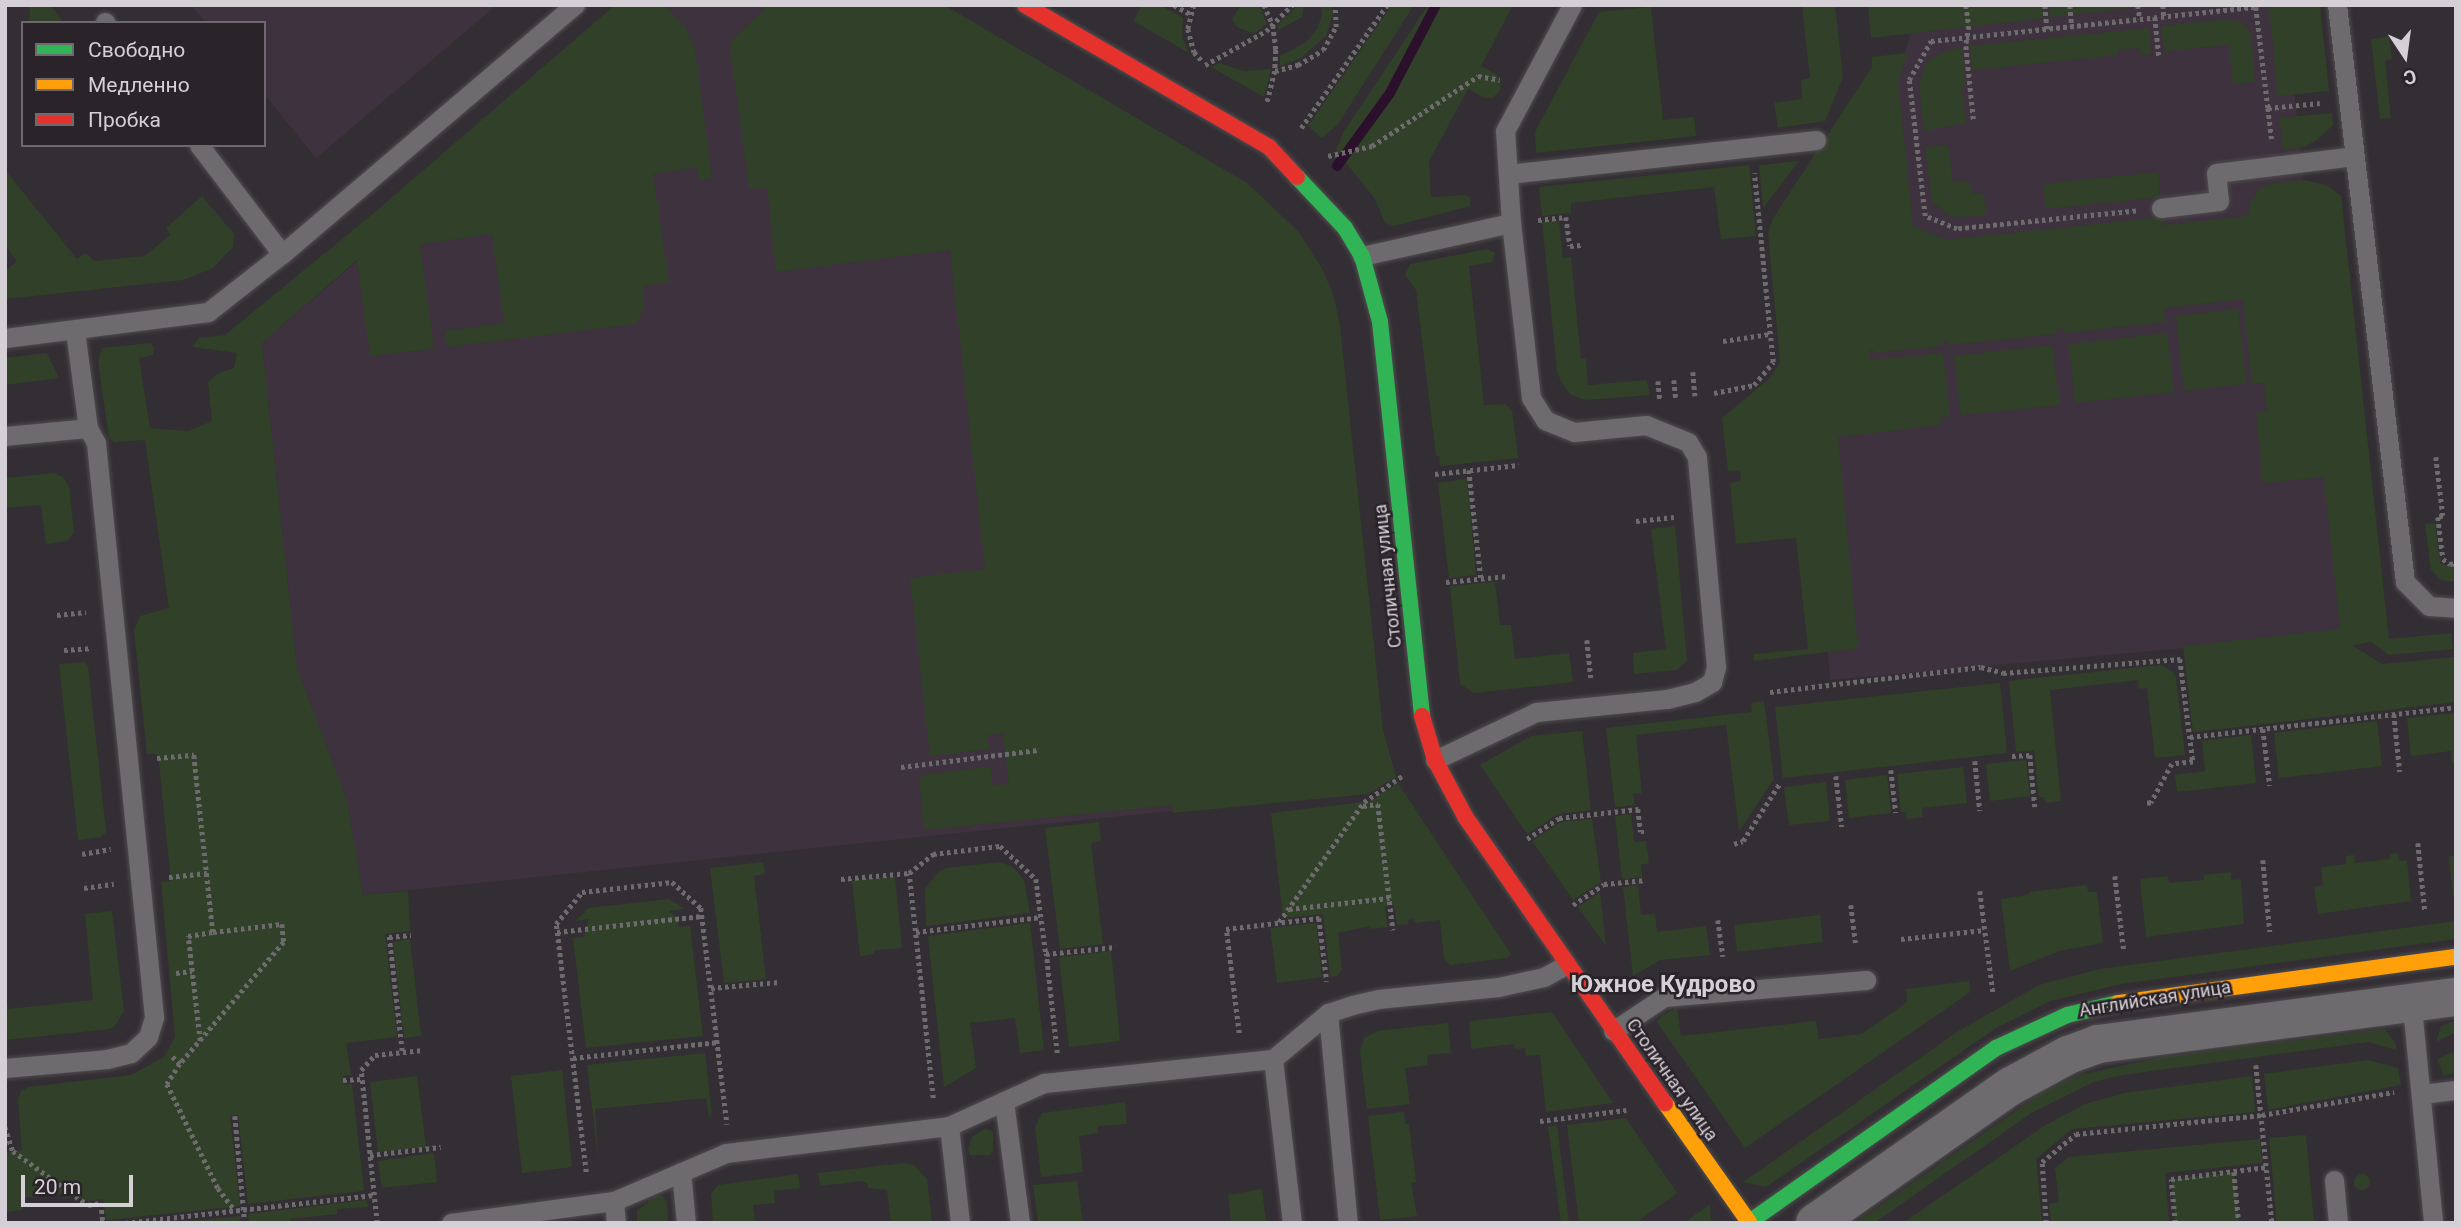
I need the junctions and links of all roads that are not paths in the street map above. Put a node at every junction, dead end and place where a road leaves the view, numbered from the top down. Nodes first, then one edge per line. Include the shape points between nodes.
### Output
1 (575, 5) edge
2 (1025, 5) edge
3 (1572, 5) edge
4 (2337, 5) edge
5 (1816, 140) dead end
6 (201, 147) edge
7 (2354, 156) junction
8 (1508, 174) junction
9 (2161, 208) road end
10 (1511, 223) junction
11 (282, 254) junction
12 (1362, 256) junction
13 (75, 330) junction
14 (5, 338) edge
15 (88, 428) junction
16 (5, 436) edge
17 (2456, 608) edge
18 (1435, 760) junction
19 (2456, 957) edge
20 (2407, 964) junction
21 (1566, 965) junction
22 (1866, 980) dead end
23 (2456, 997) edge
24 (2412, 1003) junction
25 (1328, 1013) junction
26 (1614, 1031) junction
27 (1273, 1059) junction
28 (5, 1068) edge
29 (2456, 1090) edge
30 (2422, 1094) junction
31 (1004, 1101) junction
32 (949, 1126) junction
33 (681, 1172) junction
34 (2334, 1180) dead end
35 (614, 1201) junction
36 (1748, 1222) edge
37 (451, 1223) edge
38 (617, 1223) edge
39 (686, 1223) edge
40 (960, 1223) edge
41 (1020, 1223) edge
42 (1292, 1223) edge
43 (1348, 1223) edge
44 (1815, 1223) edge
45 (2338, 1223) edge
46 (2433, 1223) edge

1 - 11 lane
2 - 12 street, Столичная улица via 1269,147 1321,199
3 - 8 lane via 1505,131
4 - 7 lane
5 - 8 lane
6 - 11 lane
7 - 9 lane via 2216,173 2219,201
7 - 17 lane via 2405,582 2429,606
8 - 10 lane
10 - 12 lane
10 - 18 lane via 1531,398 1545,420 1574,432 1646,425 1688,442 1697,457 1716,667 1712,682 1695,692 1536,712
11 - 13 lane via 208,312
12 - 18 street, Столичная улица via 1380,322 1423,728
13 - 14 lane
13 - 15 lane
15 - 16 lane
15 - 28 lane via 96,443 154,1017 148,1037 131,1053
18 - 21 street, Столичная улица via 1466,818
19 - 20 street, Английская улица
20 - 24 lane
20 - 36 street, Английская улица via 2124,1001 2067,1015 1996,1048
21 - 25 lane via 1533,980 1378,999
21 - 26 street, Столичная улица
22 - 26 lane via 1664,997
23 - 24 street, Английская улица
24 - 30 lane
24 - 44 street, Английская улица via 2098,1044 2078,1051 2011,1086
25 - 27 lane
25 - 43 lane
26 - 36 street, Столичная улица
27 - 31 lane via 1044,1083
27 - 42 lane
29 - 30 lane
30 - 46 lane
31 - 32 lane
31 - 41 lane
32 - 33 lane via 726,1153
32 - 40 lane
33 - 35 lane
33 - 39 lane
34 - 45 lane
35 - 37 lane
35 - 38 lane

